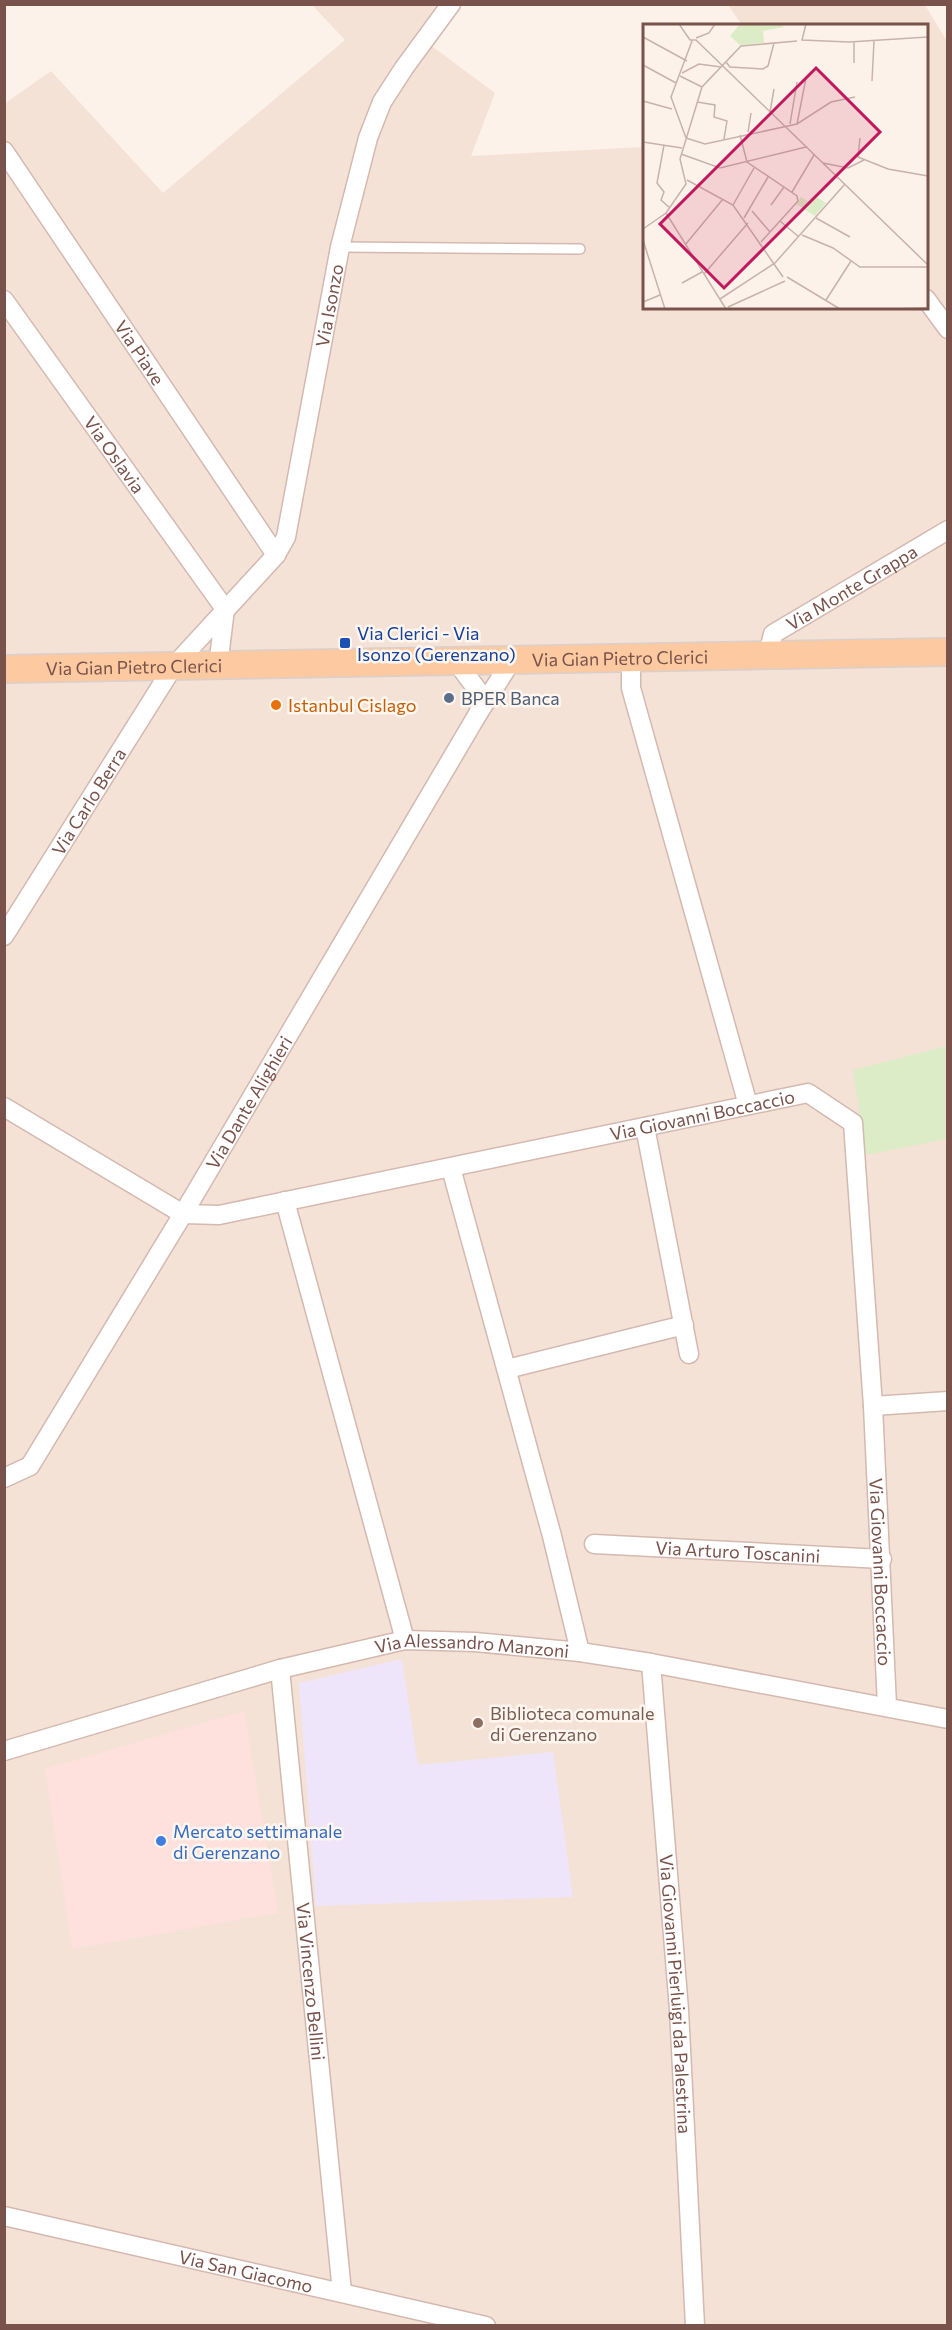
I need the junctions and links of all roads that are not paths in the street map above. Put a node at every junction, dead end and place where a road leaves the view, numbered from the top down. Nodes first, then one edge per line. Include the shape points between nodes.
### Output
1 (451, 4) edge
2 (4, 151) edge
3 (340, 247) junction
4 (580, 249) dead end
5 (4, 300) edge
6 (928, 300) edge
7 (948, 329) edge
8 (948, 530) edge
9 (276, 555) junction
10 (225, 609) junction
11 (948, 652) edge
12 (768, 654) junction
13 (631, 657) junction
14 (455, 660) junction
15 (512, 660) junction
16 (218, 666) junction
17 (173, 667) junction
18 (4, 669) edge
19 (479, 712) junction
20 (4, 936) edge
21 (748, 1106) junction
22 (4, 1107) edge
23 (645, 1127) junction
24 (451, 1168) junction
25 (285, 1201) junction
26 (183, 1214) junction
27 (684, 1325) junction
28 (689, 1354) dead end
29 (507, 1370) junction
30 (948, 1401) edge
31 (873, 1406) junction
32 (4, 1478) edge
33 (594, 1544) dead end
34 (882, 1559) junction
35 (405, 1640) junction
36 (580, 1652) junction
37 (651, 1662) junction
38 (280, 1670) junction
39 (886, 1706) junction
40 (948, 1719) edge
41 (4, 1751) edge
42 (4, 2216) edge
43 (342, 2292) junction
44 (486, 2325) edge
45 (695, 2325) edge

1 - 3 street, Via Isonzo via 382,102 368,138
2 - 9 street, Via Piave
3 - 4 lane
3 - 9 street, Via Isonzo via 286,537
5 - 10 street, Via Oslavia
6 - 7 street
8 - 12 street, Via Monte Grappa via 773,634
9 - 10 street, Via Isonzo
10 - 16 street
10 - 17 street, Via Isonzo
11 - 12 main road, Via Gian Pietro Clerici
12 - 13 main road, Via Gian Pietro Clerici
13 - 15 main road, Via Gian Pietro Clerici
13 - 21 street via 631,688
14 - 15 main road, Via Gian Pietro Clerici
14 - 16 main road, Via Gian Pietro Clerici
14 - 19 street via 482,696
15 - 19 street, Via Dante Alighieri
16 - 17 main road, Via Gian Pietro Clerici
17 - 18 main road, Via Gian Pietro Clerici
17 - 20 street, Via Carlo Berra
19 - 26 street, Via Dante Alighieri
21 - 23 street, Via Giovanni Boccaccio
21 - 31 street, Via Giovanni Boccaccio via 808,1093 853,1123
22 - 26 street
23 - 24 street, Via Giovanni Boccaccio
23 - 27 street
24 - 25 street, Via Giovanni Boccaccio
24 - 29 street
25 - 26 street, Via Giovanni Boccaccio via 219,1215
25 - 35 street
26 - 32 street, Via Dante Alighieri via 30,1466
27 - 28 street
27 - 29 street
29 - 36 street
30 - 31 street
31 - 34 street, Via Giovanni Boccaccio
33 - 34 street, Via Arturo Toscanini
34 - 39 street, Via Giovanni Boccaccio
35 - 36 street, Via Alessandro Manzoni
35 - 38 street, Via Alessandro Manzoni
36 - 37 street, Via Alessandro Manzoni
37 - 39 street, Via Alessandro Manzoni
37 - 45 street, Via Giovanni Pierluigi da Palestrina via 679,2010
38 - 41 street, Via Alessandro Manzoni
38 - 43 street, Via Vincenzo Bellini
39 - 40 street, Via Alessandro Manzoni
42 - 43 street, Via San Giacomo
43 - 44 street, Via San Giacomo

